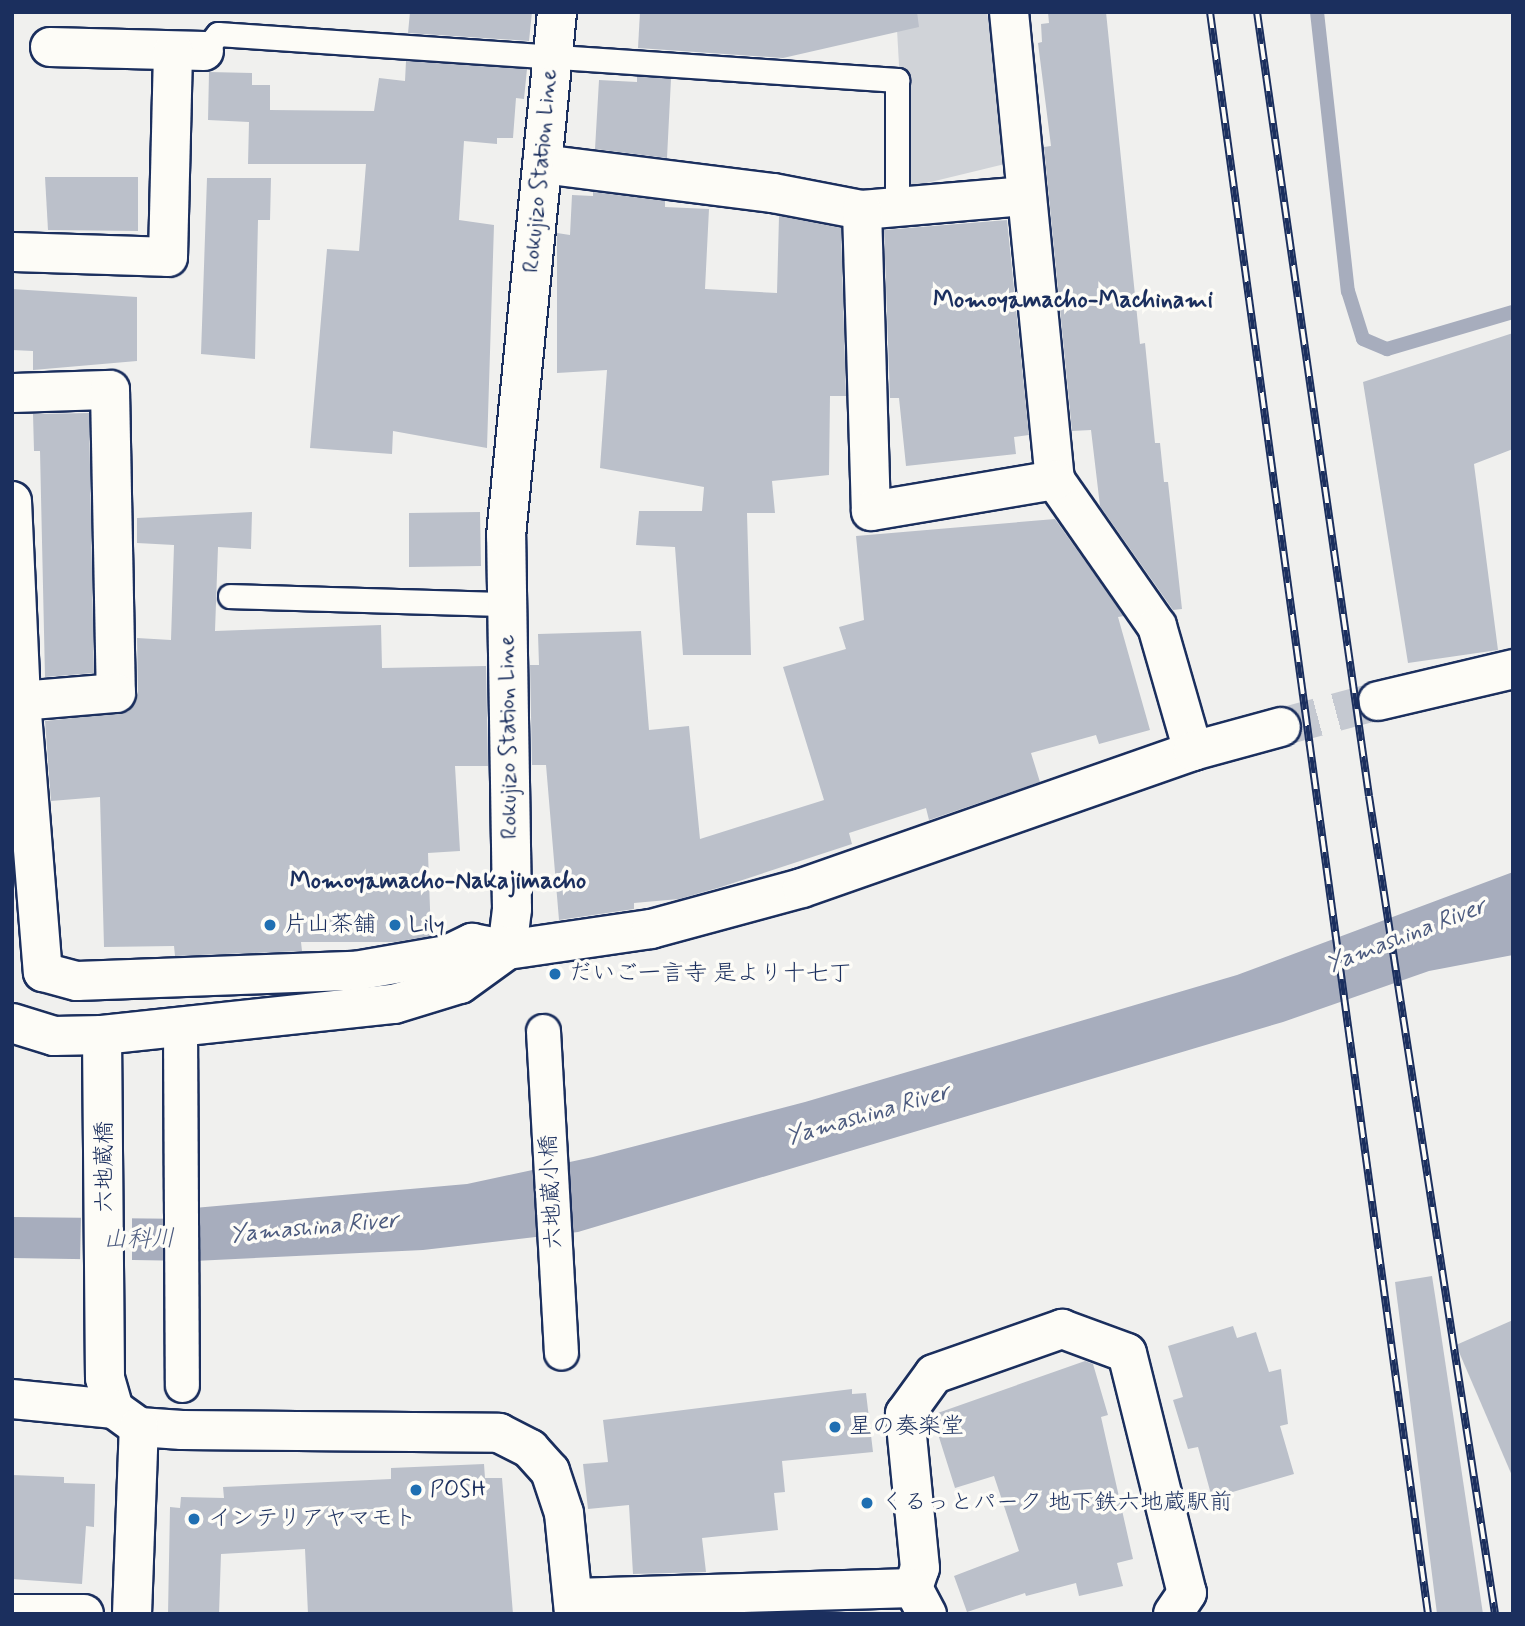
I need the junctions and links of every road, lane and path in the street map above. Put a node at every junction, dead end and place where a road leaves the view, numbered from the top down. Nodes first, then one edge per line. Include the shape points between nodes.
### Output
1 (557, 12) edge
2 (1009, 12) edge
3 (50, 47) dead end
4 (188, 51) junction
5 (552, 56) junction
6 (542, 164) junction
7 (1026, 196) junction
8 (880, 209) junction
9 (12, 252) edge
10 (12, 393) edge
11 (1055, 480) junction
12 (12, 501) edge
13 (230, 596) dead end
14 (507, 604) junction
15 (1513, 669) edge
16 (21, 701) junction
17 (1378, 701) tunnel mouth
18 (1281, 727) tunnel mouth
19 (1193, 751) junction
20 (507, 950) junction
21 (12, 1023) edge
22 (180, 1027) junction
23 (102, 1035) junction
24 (543, 1038) dead end
25 (561, 1345) dead end
26 (182, 1385) dead end
27 (12, 1399) edge
28 (119, 1404) junction
29 (920, 1601) edge
30 (573, 1606) edge
31 (12, 1614) edge
32 (84, 1614) edge
33 (132, 1614) edge
34 (1173, 1614) edge

1 - 5 street, Rokujizo Station Line
2 - 7 street
3 - 4 street
4 - 5 lane via 218,34
4 - 9 street via 168,257
5 - 6 street, Rokujizo Station Line
5 - 8 lane via 897,80
6 - 8 street
6 - 14 street, Rokujizo Station Line via 506,536
7 - 8 street
7 - 11 street
8 - 11 street via 871,511
10 - 16 street via 110,390 116,693
11 - 19 street via 1157,626
12 - 16 street
13 - 14 lane
14 - 20 street, Rokujizo Station Line via 512,909
15 - 17 street
16 - 20 street via 43,972 77,981 355,971 447,955 472,943
18 - 19 street
19 - 20 street via 802,888 650,929
20 - 22 street via 460,984 394,1004
21 - 23 street via 54,1036
22 - 23 street
22 - 26 street
23 - 28 street, 六地蔵橋
24 - 25 street, 六地蔵小橋
27 - 28 street
28 - 30 street via 499,1433 530,1449 550,1471 564,1513
28 - 33 street, 六地蔵橋
29 - 30 street
29 - 34 street via 905,1414 934,1374 1062,1329 1127,1353 1187,1593
31 - 32 street

